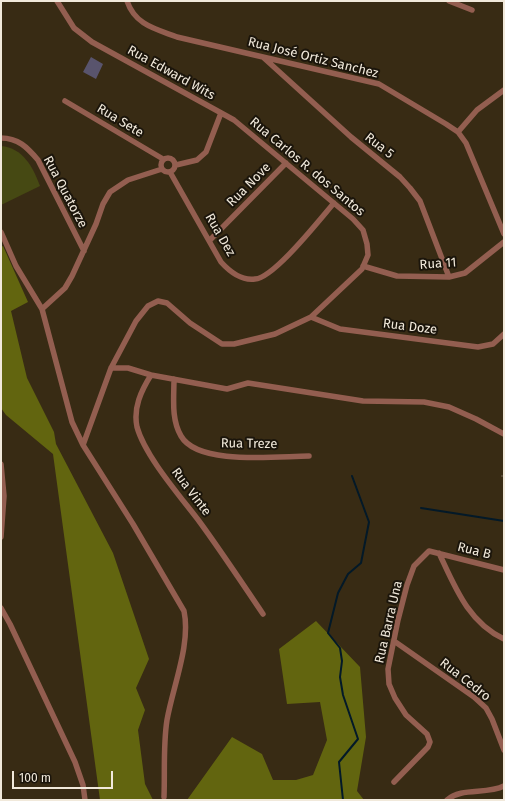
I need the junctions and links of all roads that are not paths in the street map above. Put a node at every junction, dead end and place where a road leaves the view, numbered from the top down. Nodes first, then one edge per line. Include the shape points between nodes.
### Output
1 (57, 1) edge
2 (127, 1) edge
3 (449, 1) edge
4 (472, 10) dead end
5 (262, 57) junction
6 (504, 90) edge
7 (65, 101) dead end
8 (221, 113) junction
9 (458, 132) junction
10 (1, 138) edge
11 (163, 159) junction
12 (286, 163) junction
13 (176, 165) junction
14 (162, 169) junction
15 (170, 172) junction
16 (334, 203) junction
17 (1, 232) edge
18 (504, 234) edge
19 (210, 240) junction
20 (504, 242) edge
21 (84, 252) junction
22 (363, 266) junction
23 (448, 277) junction
24 (42, 309) junction
25 (312, 317) junction
26 (504, 334) edge
27 (111, 368) junction
28 (151, 375) junction
29 (174, 379) junction
30 (504, 434) edge
31 (83, 445) junction
32 (309, 456) dead end
33 (1, 464) edge
34 (1, 537) edge
35 (439, 553) junction
36 (504, 570) edge
37 (1, 608) edge
38 (263, 614) dead end
39 (504, 639) edge
40 (394, 641) junction
41 (504, 750) edge
42 (394, 782) dead end
43 (504, 786) edge
44 (164, 797) dead end
45 (86, 800) edge
46 (447, 800) edge

1 - 8 street, Rua Edward Wits via 74,28 92,42
2 - 5 street, Rua José Ortiz Sanchez via 137,19 149,26 177,37
3 - 4 street
5 - 9 street, Rua José Ortiz Sanchez via 379,84
5 - 23 street, Rua 5 via 410,188 420,201
6 - 9 street via 477,110
7 - 11 street, Rua Sete
8 - 12 street, Rua Carlos R. dos Santos via 234,120
8 - 13 street, Rua Edward Wits via 206,152 197,160
9 - 18 street, Rua José Ortiz Sanchez via 471,154
10 - 21 street, Rua Quatorze via 18,141 38,160
11 - 13 street
11 - 14 street
12 - 16 street, Rua Carlos R. dos Santos
12 - 19 street, Rua Nove
13 - 15 street
14 - 15 street
14 - 21 street via 128,180 110,192 102,204
15 - 19 street, Rua Dez
16 - 19 street, Rua Dez via 264,277 249,279 231,273 221,262
16 - 22 street, Rua Carlos R. dos Santos via 363,230 368,255
17 - 24 street via 16,266
20 - 23 street, Rua 11 via 465,273
21 - 24 street via 65,288
22 - 23 street, Rua 11 via 397,276
22 - 25 street
24 - 31 street via 72,422
25 - 26 street, Rua Doze via 340,329 478,347 493,344
25 - 27 street via 275,334 234,344 222,344 190,323 167,303 158,301 148,306 136,321
27 - 28 street via 128,368
27 - 31 street
28 - 29 street
28 - 38 street, Rua Vinte via 142,389 136,415 144,442 166,478 202,525
29 - 30 street via 227,390 248,382 363,401 424,402 449,407
29 - 32 street, Rua Treze via 173,410 177,428 181,437 194,448 207,454 226,457
31 - 44 street via 184,611 187,623 167,721
33 - 34 street via 4,517
35 - 36 street, Rua B
35 - 39 street via 462,601 476,620
35 - 40 street, Rua Barra Una via 429,551 414,566
37 - 45 street via 75,762
40 - 41 street, Rua Cedro via 486,708
40 - 42 street, Rua Barra Una via 388,669 390,684 406,715 427,734 430,742
43 - 46 street via 495,790 463,794

